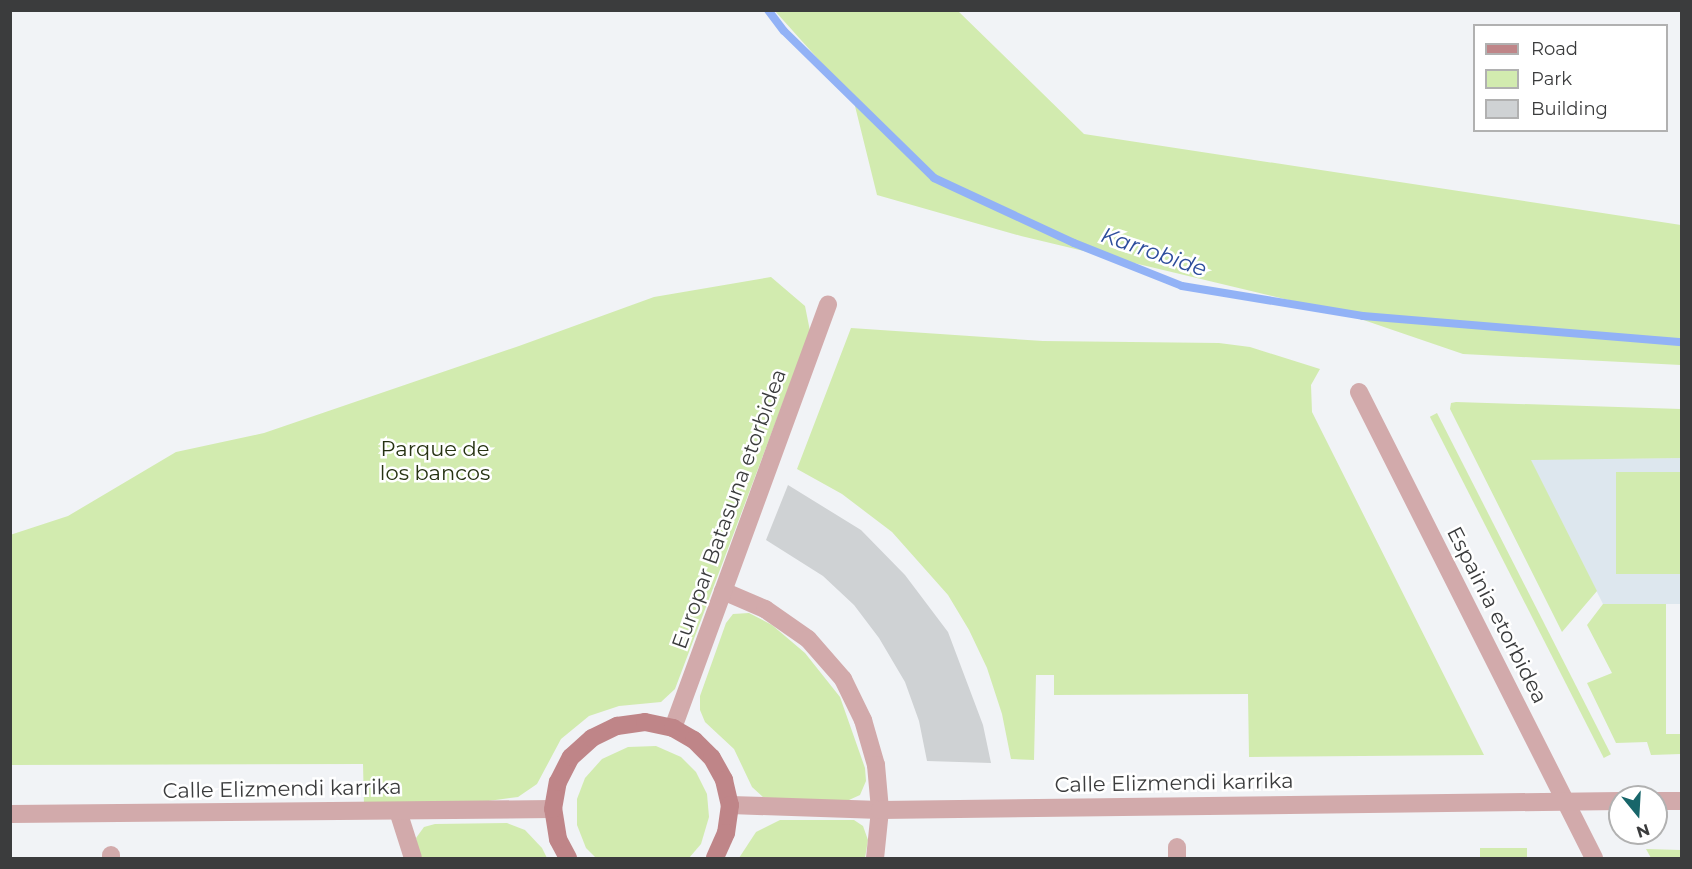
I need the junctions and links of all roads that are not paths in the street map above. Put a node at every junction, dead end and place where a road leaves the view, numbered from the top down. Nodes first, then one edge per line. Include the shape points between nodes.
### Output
1 (828, 305) dead end
2 (1359, 392) dead end
3 (723, 591) junction
4 (673, 728) junction
5 (1608, 801) edge
6 (1566, 802) junction
7 (729, 805) junction
8 (553, 809) junction
9 (880, 810) junction
10 (398, 811) junction
11 (10, 814) edge
12 (413, 858) edge
13 (568, 858) edge
14 (715, 858) edge
15 (875, 858) edge
16 (1594, 858) edge

1 - 3 street, Europar Batasuna etorbidea
2 - 6 street, Espainia etorbidea
3 - 4 street, Europar Batasuna etorbidea
3 - 9 street via 765,609 808,639 843,679 863,720 876,765
4 - 7 street via 694,740 712,758 724,780
4 - 8 street via 636,723 617,726 591,738 571,757 558,782
5 - 6 street, Calle Elizmendi karrika
6 - 9 street, Calle Elizmendi karrika
6 - 16 street, Espainia etorbidea
7 - 9 street, Calle Elizmendi karrika
7 - 14 street via 726,833
8 - 10 street, Calle Elizmendi karrika
8 - 13 street via 558,839
9 - 15 street
10 - 11 street, Calle Elizmendi karrika
10 - 12 street

